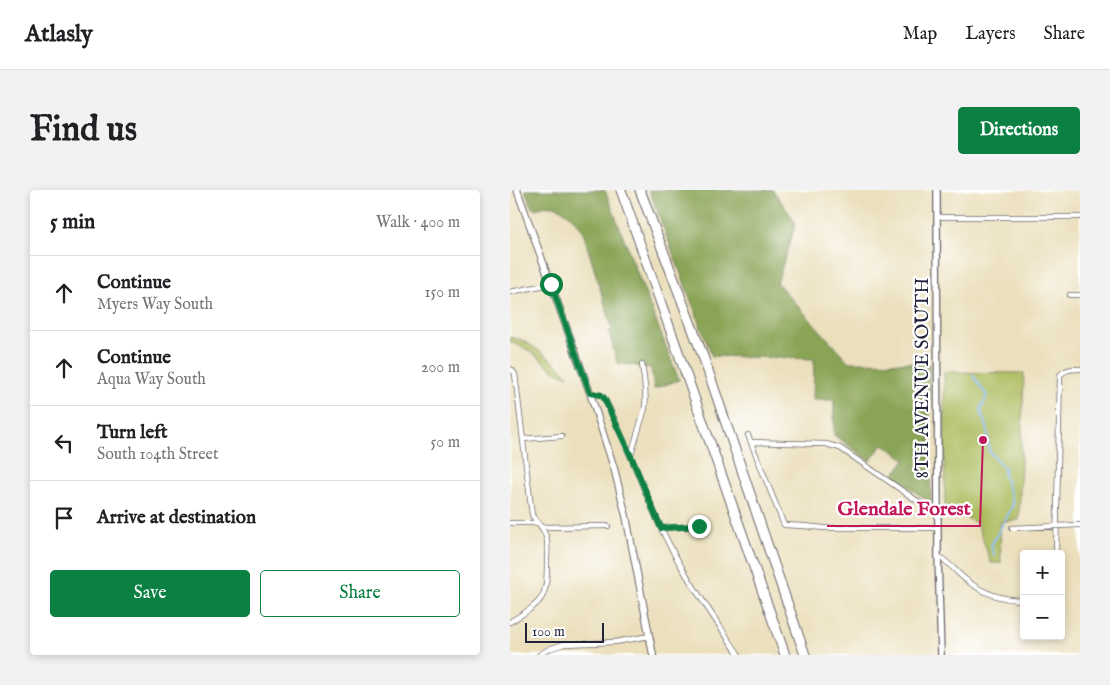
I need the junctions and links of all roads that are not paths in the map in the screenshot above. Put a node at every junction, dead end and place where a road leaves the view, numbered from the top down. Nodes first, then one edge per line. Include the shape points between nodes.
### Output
1 (517, 190) edge
2 (621, 190) edge
3 (640, 190) edge
4 (937, 190) edge
5 (937, 217) junction
6 (1080, 218) edge
7 (551, 284) junction
8 (510, 292) edge
9 (1070, 295) dead end
10 (1080, 295) edge
11 (642, 364) dead end
12 (511, 370) edge
13 (1080, 370) edge
14 (590, 393) junction
15 (748, 435) dead end
16 (562, 436) dead end
17 (523, 439) junction
18 (751, 442) junction
19 (630, 454) junction
20 (938, 515) junction
21 (510, 522) edge
22 (536, 523) junction
23 (1080, 525) edge
24 (608, 526) dead end
25 (699, 526) dead end
26 (1057, 526) junction
27 (541, 527) junction
28 (661, 528) junction
29 (938, 528) junction
30 (1012, 528) dead end
31 (1056, 550) edge
32 (938, 556) junction
33 (1020, 600) edge
34 (510, 622) edge
35 (650, 636) junction
36 (539, 655) edge
37 (653, 655) edge
38 (739, 655) edge
39 (785, 655) edge
40 (805, 655) edge
41 (941, 655) edge

1 - 7 main road
2 - 39 highway
3 - 40 highway via 704,359
4 - 5 street, 8TH AVENUE SOUTH
5 - 6 street
5 - 20 street, 8TH AVENUE SOUTH
7 - 8 street
7 - 14 main road
9 - 10 street
11 - 19 street via 645,408
12 - 17 street via 515,374
13 - 26 street via 1068,369 1060,375
14 - 19 street via 604,398
14 - 35 main road via 621,492
15 - 18 street
16 - 17 street
17 - 22 street via 530,506
18 - 20 street via 826,444 840,448
18 - 29 street via 784,525
19 - 28 street
20 - 29 street, 8TH AVENUE SOUTH
21 - 22 street
22 - 27 street
23 - 26 street
24 - 27 street
25 - 28 street
26 - 30 street
26 - 31 street
27 - 34 street via 547,542 544,593 534,607
28 - 38 street
29 - 32 street, 8TH AVENUE SOUTH
32 - 33 street via 982,590 995,596
32 - 41 street, 8TH AVENUE SOUTH
35 - 36 street via 615,642 564,644
35 - 37 main road

